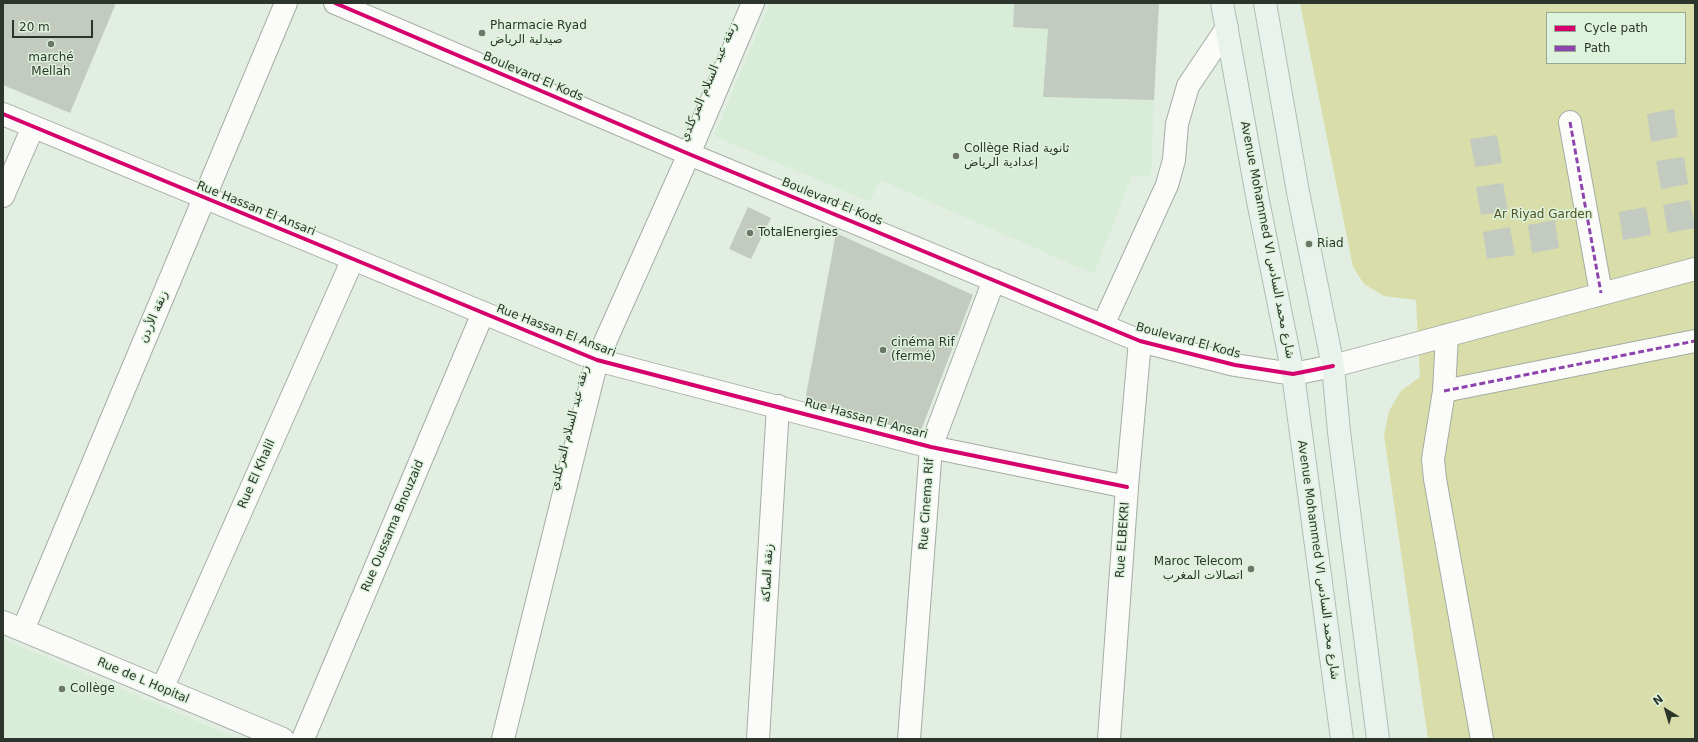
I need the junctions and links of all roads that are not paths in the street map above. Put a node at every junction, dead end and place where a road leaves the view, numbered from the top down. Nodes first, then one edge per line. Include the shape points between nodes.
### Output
1 (286, 3) edge
2 (335, 3) edge
3 (753, 3) edge
4 (1222, 3) edge
5 (1265, 3) edge
6 (1227, 28) junction
7 (3, 114) edge
8 (1570, 122) dead end
9 (34, 127) junction
10 (689, 154) junction
11 (3, 196) edge
12 (204, 198) junction
13 (353, 259) junction
14 (1695, 269) edge
15 (994, 280) junction
16 (1601, 294) junction
17 (483, 314) junction
18 (1103, 325) junction
19 (1447, 335) junction
20 (1695, 340) edge
21 (1140, 341) junction
22 (597, 360) junction
23 (1333, 366) junction
24 (1293, 374) junction
25 (1444, 391) junction
26 (778, 406) junction
27 (931, 447) junction
28 (1127, 487) junction
29 (3, 622) edge
30 (23, 630) junction
31 (162, 689) junction
32 (282, 739) edge
33 (303, 739) edge
34 (503, 739) edge
35 (758, 739) edge
36 (909, 739) edge
37 (1109, 739) edge
38 (1342, 739) edge
39 (1378, 739) edge
40 (1482, 739) edge

1 - 12 street, زنقة الأردن
2 - 10 street, Boulevard El Kods
3 - 10 street, زنقة عبد السلام المزكلدي
4 - 6 main road, Avenue Mohammed VI شارع محمد السادس
5 - 23 main road via 1298,192
6 - 18 street via 1188,86 1177,124 1174,160 1167,185
6 - 24 main road, Avenue Mohammed VI شارع محمد السادس
7 - 9 street, Rue Hassan El Ansari
8 - 16 street
9 - 11 street
9 - 12 street, Rue Hassan El Ansari
10 - 15 street, Boulevard El Kods
10 - 22 street, زنقة عبد السلام المزكلدي
12 - 13 street, Rue Hassan El Ansari
12 - 30 street, زنقة الأردن
13 - 17 street, Rue Hassan El Ansari
13 - 31 street, Rue El Khalil
14 - 16 street, Boulevard El Kods
15 - 18 street, Boulevard El Kods
15 - 27 street, Rue Cinema Rif
16 - 19 street, Boulevard El Kods
17 - 22 street, Rue Hassan El Ansari
17 - 33 street, Rue Oussama Bnouzaid
18 - 21 street, Boulevard El Kods
19 - 23 street, Boulevard El Kods
19 - 25 street
20 - 25 street
21 - 24 street, Boulevard El Kods via 1235,364
21 - 28 street, Rue ELBEKRI
22 - 26 street, Rue Hassan El Ansari
22 - 34 street, زنقة عبد السلام المزكلدي
23 - 24 street, Boulevard El Kods
23 - 39 main road
24 - 38 main road, Avenue Mohammed VI شارع محمد السادس
25 - 40 street via 1433,459 1435,479
26 - 27 street, Rue Hassan El Ansari
26 - 35 street, زنقة الصاكة
27 - 28 street, Rue Hassan El Ansari
27 - 36 street, Rue Cinema Rif
28 - 37 street, Rue ELBEKRI
29 - 30 street, Rue de L Hopital
30 - 31 street, Rue de L Hopital
31 - 32 street, Rue de L Hopital

